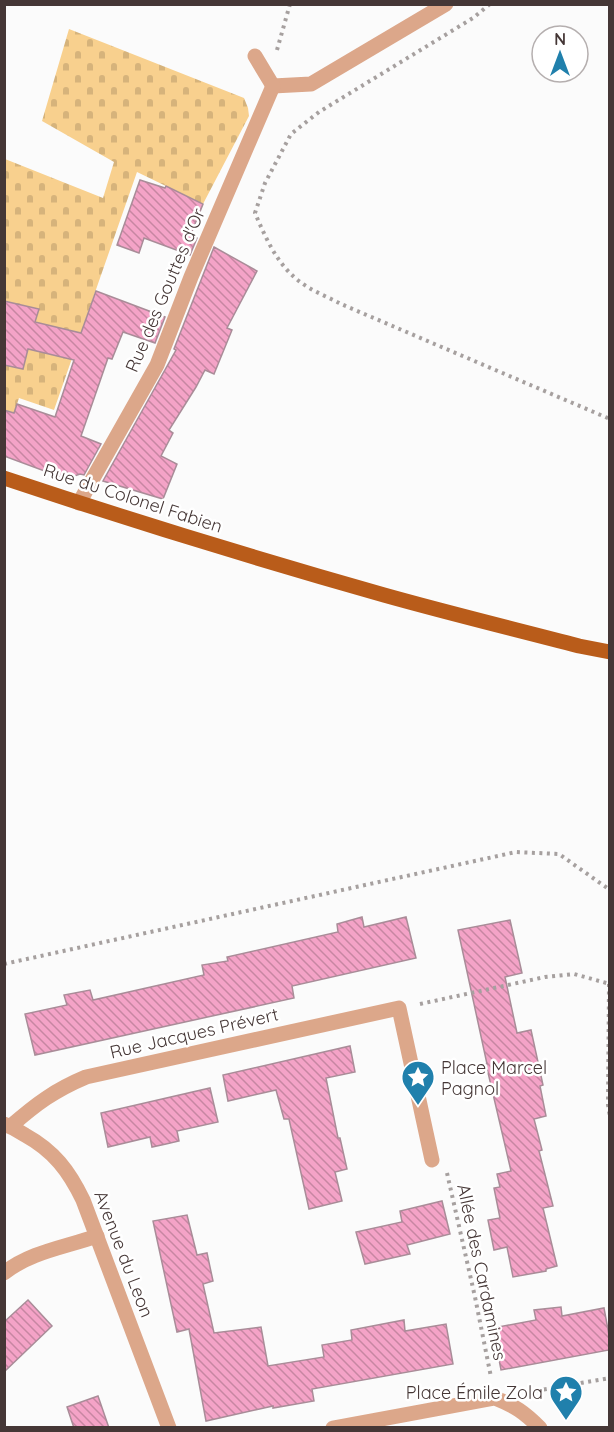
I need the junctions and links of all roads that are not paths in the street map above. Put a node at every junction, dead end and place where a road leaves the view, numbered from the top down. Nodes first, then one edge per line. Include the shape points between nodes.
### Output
1 (446, 4) edge
2 (255, 56) dead end
3 (273, 86) junction
4 (4, 478) edge
5 (79, 502) junction
6 (609, 652) edge
7 (8, 1125) edge
8 (432, 1160) road end
9 (97, 1236) junction
10 (4, 1273) edge
11 (169, 1428) edge
12 (333, 1428) edge
13 (540, 1428) edge

1 - 3 street via 311,84
2 - 3 street
3 - 5 street, Rue des Gouttes d'Or via 157,365
4 - 5 main road, Rue du Colonel Fabien
5 - 6 main road, Rue du Colonel Fabien via 386,596
7 - 8 street, Rue Jacques Prévert via 44,1099 86,1077 399,1008
7 - 9 street, Avenue du Leon via 41,1143 59,1161 73,1179
9 - 10 street via 32,1257
9 - 11 street, Avenue du Leon
12 - 13 street via 495,1398 526,1413

